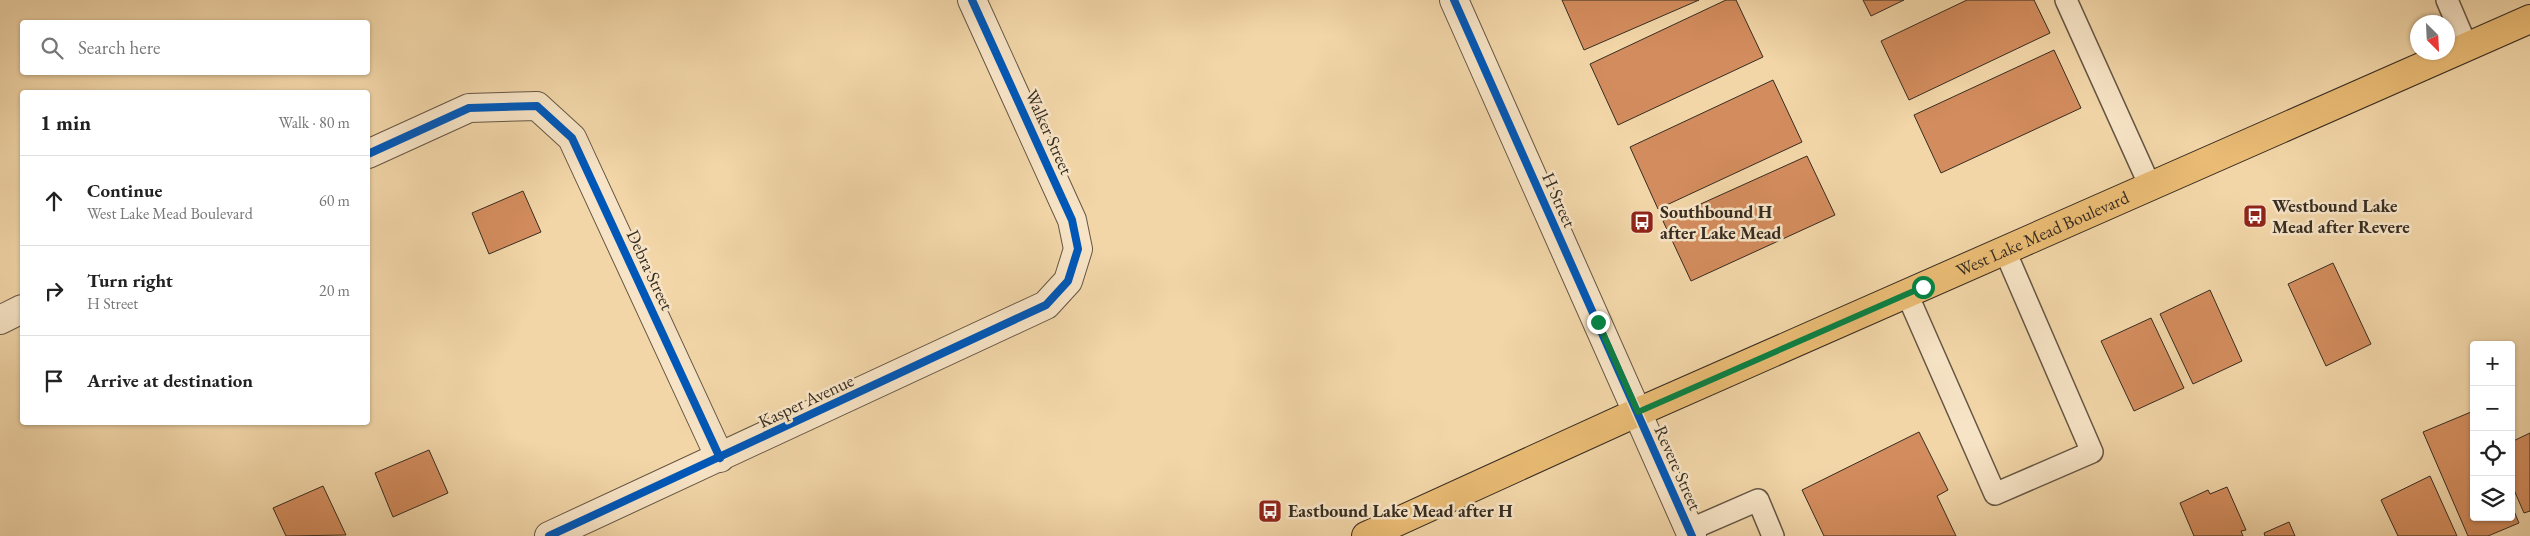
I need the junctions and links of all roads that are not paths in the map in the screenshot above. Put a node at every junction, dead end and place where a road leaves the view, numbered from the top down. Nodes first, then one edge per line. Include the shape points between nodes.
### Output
1 (972, 0) edge
2 (1454, 0) edge
3 (2066, 0) edge
4 (2447, 0) edge
5 (2530, 19) edge
6 (2467, 47) junction
7 (370, 153) edge
8 (2150, 186) junction
9 (2005, 251) junction
10 (1068, 281) joint
11 (1907, 294) junction
12 (20, 311) edge
13 (0, 320) edge
14 (1638, 412) junction
15 (720, 458) junction
16 (1690, 533) edge
17 (549, 536) edge
18 (1366, 536) edge
19 (1774, 536) edge

1 - 10 street, Walker Street via 1072,220 1078,250
2 - 14 street, H Street
3 - 8 lane
4 - 6 lane
5 - 6 main road, West Lake Mead Boulevard
6 - 8 main road, West Lake Mead Boulevard
7 - 15 street, Debra Street via 469,108 537,106 572,138
8 - 9 main road, West Lake Mead Boulevard
9 - 11 main road, West Lake Mead Boulevard
9 - 11 lane via 2092,452 1994,494
10 - 15 street, Kasper Avenue via 1046,305
11 - 14 main road, West Lake Mead Boulevard
12 - 13 street
14 - 16 street, Revere Street
14 - 18 main road, West Lake Mead Boulevard
15 - 17 street, Kasper Avenue
16 - 19 lane via 1758,500

